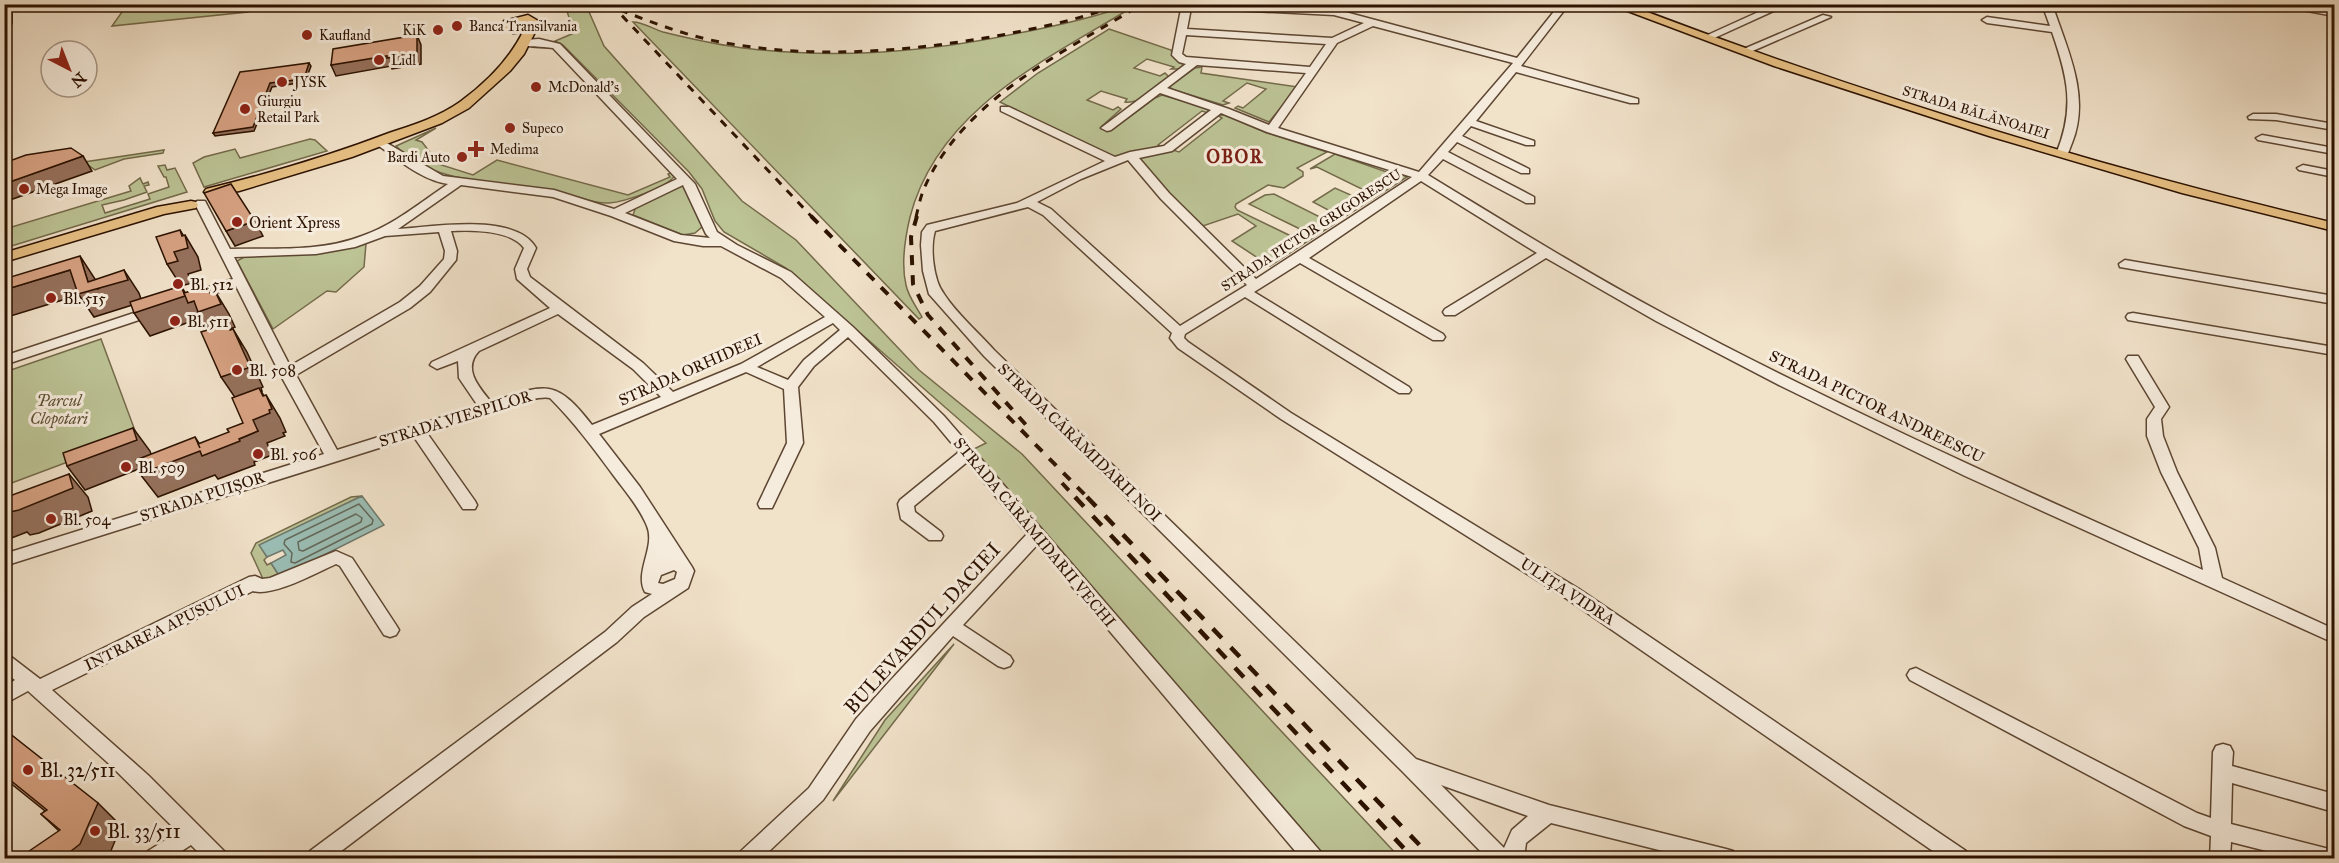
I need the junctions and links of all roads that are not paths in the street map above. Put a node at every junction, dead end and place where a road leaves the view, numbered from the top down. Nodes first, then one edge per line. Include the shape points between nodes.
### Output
1 (523, 4) edge
2 (1565, 4) edge
3 (1785, 4) edge
4 (2047, 4) edge
5 (2274, 4) edge
6 (1187, 5) edge
7 (1620, 5) edge
8 (1336, 8) edge
9 (2334, 13) edge
10 (1826, 17) dead end
11 (1987, 20) dead end
12 (532, 22) junction
13 (1371, 23) junction
14 (511, 25) junction
15 (2055, 30) junction
16 (1182, 32) junction
17 (1706, 38) junction
18 (1333, 41) junction
19 (524, 43) junction
20 (1744, 51) junction
21 (1195, 62) junction
22 (1518, 65) junction
23 (1312, 70) junction
24 (1159, 89) junction
25 (1634, 101) dead end
26 (1005, 109) dead end
27 (1219, 109) junction
28 (2253, 117) dead end
29 (1469, 122) junction
30 (2334, 127) edge
31 (1107, 128) dead end
32 (1271, 130) junction
33 (1455, 137) junction
34 (2262, 138) dead end
35 (380, 142) junction
36 (1530, 143) dead end
37 (2334, 151) edge
38 (1441, 153) junction
39 (2062, 154) junction
40 (1130, 155) junction
41 (1114, 161) junction
42 (2303, 168) dead end
43 (1525, 171) dead end
44 (2334, 174) edge
45 (1421, 176) junction
46 (684, 180) junction
47 (457, 183) junction
48 (200, 199) junction
49 (1530, 200) dead end
50 (1027, 202) junction
51 (615, 213) junction
52 (2334, 227) edge
53 (444, 228) junction
54 (382, 232) junction
55 (724, 242) junction
56 (225, 253) junction
57 (1546, 253) junction
58 (4, 258) edge
59 (1300, 258) junction
60 (2125, 264) dead end
61 (239, 281) junction
62 (1251, 289) junction
63 (2334, 300) edge
64 (560, 308) junction
65 (1450, 312) dead end
66 (834, 317) junction
67 (2133, 317) dead end
68 (848, 330) junction
69 (1179, 332) junction
70 (1438, 336) dead end
71 (474, 348) junction
72 (2334, 351) edge
73 (2133, 359) dead end
74 (4, 361) edge
75 (437, 365) dead end
76 (746, 367) junction
77 (287, 374) junction
78 (791, 387) junction
79 (1404, 390) dead end
80 (672, 399) junction
81 (487, 408) junction
82 (417, 429) junction
83 (590, 432) junction
84 (968, 453) junction
85 (332, 455) junction
86 (766, 504) dead end
87 (469, 505) dead end
88 (656, 528) junction
89 (1036, 535) junction
90 (936, 536) dead end
91 (4, 560) edge
92 (680, 565) junction
93 (650, 578) junction
94 (2214, 582) junction
95 (674, 588) junction
96 (952, 627) junction
97 (390, 630) dead end
98 (2334, 636) edge
99 (611, 637) junction
100 (4, 661) edge
101 (1004, 661) dead end
102 (1916, 675) dead end
103 (34, 684) junction
104 (4, 697) edge
105 (1409, 765) junction
106 (2334, 803) edge
107 (1549, 814) junction
108 (2222, 831) junction
109 (193, 832) junction
110 (155, 858) edge
111 (217, 858) edge
112 (317, 858) edge
113 (748, 858) edge
114 (1313, 858) edge
115 (1500, 858) edge
116 (1514, 858) edge
117 (1726, 858) edge
118 (1959, 858) edge
119 (2220, 858) edge
120 (2329, 858) edge

1 - 12 main road
1 - 14 main road
2 - 22 street, STRADA PICTOR GRIGORESCU
3 - 17 street
4 - 15 street
5 - 9 street
6 - 8 street
6 - 16 street
7 - 17 main road, STRADA BĂLĂNOAIEI
8 - 13 street
10 - 20 street
11 - 15 street
12 - 14 main road via 522,29
12 - 19 main road
13 - 18 street
13 - 22 street
14 - 19 main road
15 - 39 street via 2076,105 2073,132
16 - 18 street
16 - 21 street via 1177,55
17 - 20 main road, STRADA BĂLĂNOAIEI
18 - 23 street
19 - 35 main road via 506,68 464,105
19 - 46 street, STRADA CĂRĂMIDARII VECHI via 556,46
20 - 39 main road, STRADA BĂLĂNOAIEI
21 - 23 street
21 - 24 street
22 - 25 street
22 - 29 street, STRADA PICTOR GRIGORESCU
23 - 32 street
24 - 27 street, STRADA PICTOR ANDREESCU
24 - 31 street
26 - 41 street
27 - 32 street, STRADA PICTOR ANDREESCU
27 - 40 street, STRADA CĂRĂMIDARII NOI via 1168,149
28 - 30 street
29 - 33 street, STRADA PICTOR GRIGORESCU
29 - 36 street
32 - 45 street, STRADA PICTOR ANDREESCU
33 - 38 street, STRADA PICTOR GRIGORESCU
33 - 43 street
34 - 37 street
35 - 47 street, STRADA CĂRĂMIDARII VECHI via 425,172
35 - 48 main road
38 - 45 street, STRADA PICTOR GRIGORESCU
38 - 49 street
39 - 52 main road, STRADA BĂLĂNOAIEI via 2187,191
40 - 41 street, STRADA CĂRĂMIDARII NOI
40 - 62 street
41 - 50 street, STRADA CĂRĂMIDARII NOI
42 - 44 street
45 - 57 street, STRADA PICTOR ANDREESCU
45 - 59 street, STRADA PICTOR GRIGORESCU
46 - 51 street
46 - 55 street, STRADA CĂRĂMIDARII VECHI via 696,194 708,228
47 - 51 street, STRADA CĂRĂMIDARII VECHI via 547,193
47 - 54 street
48 - 56 street
48 - 58 main road
50 - 69 street, ULIȚA VIDRA via 1047,212
50 - 105 street, STRADA CĂRĂMIDARII NOI via 931,228 928,271 936,294 989,353
51 - 55 street, STRADA CĂRĂMIDARII VECHI via 678,238
53 - 54 street
53 - 64 street via 486,226 524,240 530,252 521,276
53 - 77 street via 450,260 431,284 405,305
54 - 56 street via 340,247
55 - 66 street, STRADA CĂRĂMIDARII VECHI via 779,270
56 - 61 street
57 - 65 street
57 - 94 street, STRADA PICTOR ANDREESCU via 1711,345 1879,428
59 - 62 street, STRADA PICTOR GRIGORESCU
59 - 70 street
60 - 63 street
61 - 74 street
61 - 77 street
62 - 69 street, STRADA PICTOR GRIGORESCU
62 - 79 street
64 - 71 street
64 - 80 street via 650,375
66 - 68 street, STRADA CĂRĂMIDARII VECHI
66 - 76 street, STRADA ORHIDEEI
67 - 72 street
68 - 78 street via 809,363
68 - 84 street, STRADA CĂRĂMIDARII VECHI
69 - 118 street, ULIȚA VIDRA via 1177,338 1183,345 1262,400 1556,582
71 - 75 street
71 - 81 street via 462,366
73 - 94 street via 2162,407 2154,419 2155,436 2207,548
76 - 78 street
76 - 80 street, STRADA ORHIDEEI
77 - 85 street
78 - 86 street via 795,443
80 - 83 street, STRADA ORHIDEEI
81 - 82 street, STRADA VIESPILOR
81 - 83 street, STRADA VIESPILOR via 547,392 561,399
82 - 85 street, STRADA VIESPILOR
82 - 87 street
83 - 88 street, STRADA VIESPILOR
84 - 89 street, STRADA CĂRĂMIDARII VECHI
84 - 90 street via 906,504 907,515
85 - 91 street, STRADA PUIȘOR
88 - 92 street, STRADA VIESPILOR
88 - 93 street via 657,552
89 - 96 street, BULEVARDUL DACIEI
89 - 114 street, STRADA CĂRĂMIDARII VECHI
92 - 93 street via 664,565
92 - 95 street via 686,576
93 - 95 street via 656,590
93 - 99 street
94 - 98 street, STRADA PICTOR ANDREESCU
95 - 99 street via 638,612
96 - 101 street
96 - 113 street, BULEVARDUL DACIEI via 863,725 816,794
97 - 103 street, INTRAREA APUSULUI via 346,562 336,557 272,584 258,586 255,582
99 - 112 street
100 - 103 street
102 - 108 street via 2191,820
103 - 104 street, INTRAREA APUSULUI
103 - 109 street
105 - 107 street
105 - 115 street, STRADA CĂRĂMIDARII NOI
106 - 108 street via 2223,762
107 - 116 street via 1517,838
107 - 117 street
108 - 119 street
108 - 120 street
109 - 110 street
109 - 111 street

